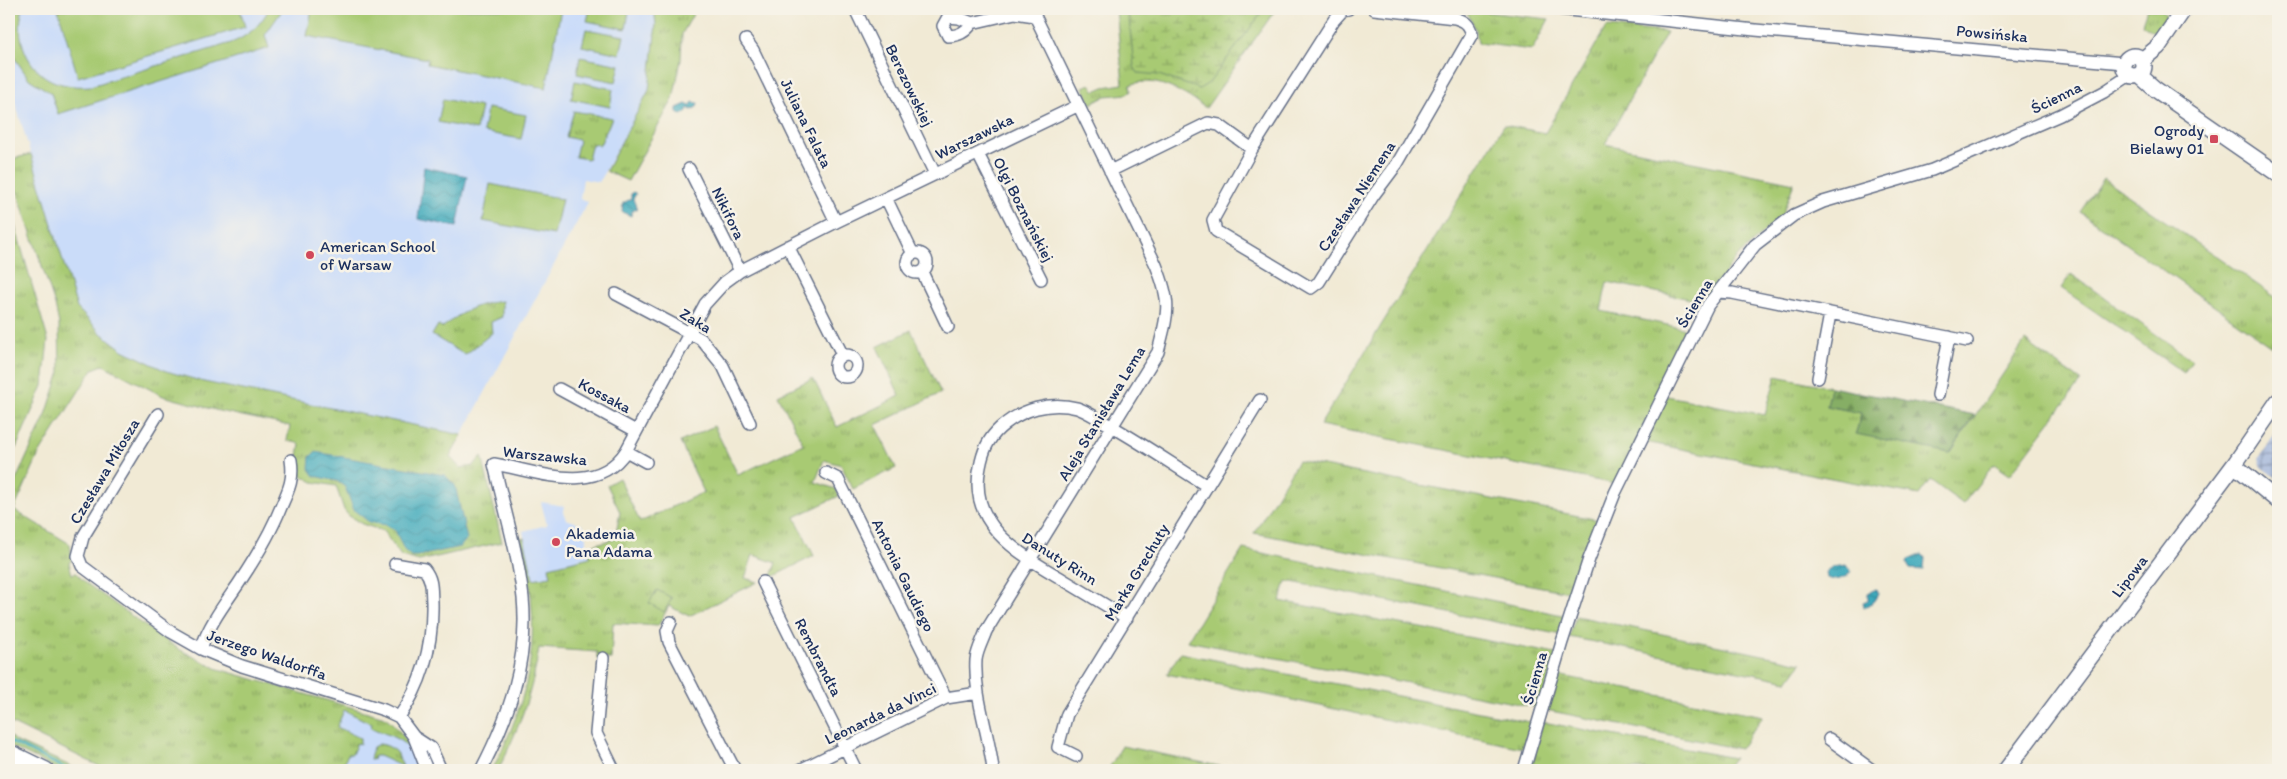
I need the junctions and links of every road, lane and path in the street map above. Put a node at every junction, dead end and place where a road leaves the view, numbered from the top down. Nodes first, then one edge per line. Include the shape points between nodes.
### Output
1 (855, 9) edge
2 (1348, 9) edge
3 (1374, 9) edge
4 (1559, 9) edge
5 (2184, 9) edge
6 (1036, 13) edge
7 (972, 23) dead end
8 (746, 40) dead end
9 (2134, 68) junction
10 (1078, 106) junction
11 (1252, 148) junction
12 (978, 154) junction
13 (689, 169) dead end
14 (1110, 170) junction
15 (935, 174) junction
16 (2278, 174) edge
17 (886, 198) junction
18 (836, 222) junction
19 (788, 246) junction
20 (740, 271) junction
21 (1041, 279) dead end
22 (1718, 292) junction
23 (616, 294) dead end
24 (1830, 314) junction
25 (948, 327) dead end
26 (689, 333) junction
27 (1949, 337) junction
28 (1967, 341) dead end
29 (843, 356) dead end
30 (1818, 378) dead end
31 (559, 389) dead end
32 (1938, 395) dead end
33 (1260, 400) dead end
34 (2278, 401) edge
35 (158, 414) dead end
36 (750, 423) dead end
37 (1114, 427) junction
38 (636, 430) junction
39 (626, 451) junction
40 (291, 460) dead end
41 (646, 462) dead end
42 (2234, 465) junction
43 (826, 473) dead end
44 (1207, 486) junction
45 (2278, 501) edge
46 (80, 546) joint
47 (1030, 560) junction
48 (395, 564) dead end
49 (762, 582) dead end
50 (1127, 618) junction
51 (671, 622) dead end
52 (201, 649) junction
53 (603, 658) dead end
54 (978, 693) junction
55 (946, 698) junction
56 (398, 717) junction
57 (414, 736) junction
58 (1829, 739) dead end
59 (846, 748) junction
60 (9, 752) edge
61 (1076, 756) dead end
62 (9, 768) edge
63 (14, 770) edge
64 (46, 770) edge
65 (427, 770) edge
66 (441, 770) edge
67 (481, 770) edge
68 (614, 770) edge
69 (734, 770) edge
70 (800, 770) edge
71 (856, 770) edge
72 (993, 770) edge
73 (1524, 770) edge
74 (1872, 770) edge
75 (2006, 770) edge

1 - 15 street, Berezowskiej
2 - 11 street, Czesława Niemena via 1334,20
3 - 11 street, Czesława Niemena via 1464,20 1472,34 1397,164 1311,288 1216,231 1213,220
4 - 9 street, Powsińska
5 - 9 street via 2158,47
6 - 7 street, Aleja Stanisława Lema via 1015,13
6 - 10 street, Aleja Stanisława Lema
8 - 18 street, Juliana Falata
9 - 16 street via 2155,89
9 - 22 street, Ścienna via 2104,92 2060,115 1932,170 1823,202 1794,215 1755,245
10 - 12 street, Warszawska
10 - 14 street, Aleja Stanisława Lema
11 - 14 street via 1219,125 1208,123
12 - 15 street, Warszawska
12 - 21 street, Olgi Boznańskiej
13 - 20 street, Nikifora
14 - 37 street, Aleja Stanisława Lema via 1156,265 1166,291 1168,312 1158,352
15 - 17 street, Warszawska
17 - 18 street, Warszawska
17 - 25 street via 913,254 907,266 912,272 922,272
18 - 19 street, Warszawska
19 - 20 street, Warszawska
19 - 29 street
20 - 26 street, Warszawska via 714,293
22 - 24 street
22 - 73 street, Ścienna via 1708,305 1615,493 1589,559
23 - 26 street, Zaka
24 - 27 street
24 - 30 street
26 - 36 street, Zaka via 701,339 723,366
26 - 38 street, Warszawska
27 - 28 street
27 - 32 street
31 - 38 street, Kossaka
33 - 44 street, Marka Grechuty
34 - 42 street, Lipowa
35 - 46 street, Czesława Miłosza
37 - 44 street, Danuty Rinn
37 - 47 street, Aleja Stanisława Lema
37 - 47 street, Danuty Rinn via 1079,408 1047,406 1011,419 988,442 977,479 979,499 994,529 1007,544
38 - 39 street, Warszawska
39 - 41 street
39 - 67 street, Warszawska via 611,468 588,478 494,464 520,578 524,629 513,699
40 - 52 street via 293,475 274,524 262,548 213,620
42 - 45 street
42 - 75 street, Lipowa
43 - 55 street, Antonia Gaudiego via 838,478
44 - 50 street, Marka Grechuty
46 - 52 street, Jerzego Waldorffa via 79,562 82,566 171,632
47 - 50 street, Danuty Rinn
47 - 54 street, Aleja Stanisława Lema via 986,631 976,658
48 - 56 street via 424,570 432,583 431,633 426,658 409,702
49 - 59 street, Rembrandta
50 - 61 street, Marka Grechuty via 1067,714 1058,746
51 - 69 street via 667,631 669,642
52 - 56 street, Jerzego Waldorffa via 242,666
53 - 68 street via 596,733
54 - 55 street, Leonarda da Vinci
54 - 72 street, Aleja Stanisława Lema
55 - 59 street, Leonarda da Vinci
56 - 57 street
57 - 65 street
57 - 66 street via 431,748
58 - 74 street
59 - 70 street, Leonarda da Vinci
59 - 71 street, Rembrandta
60 - 64 street
62 - 63 street

